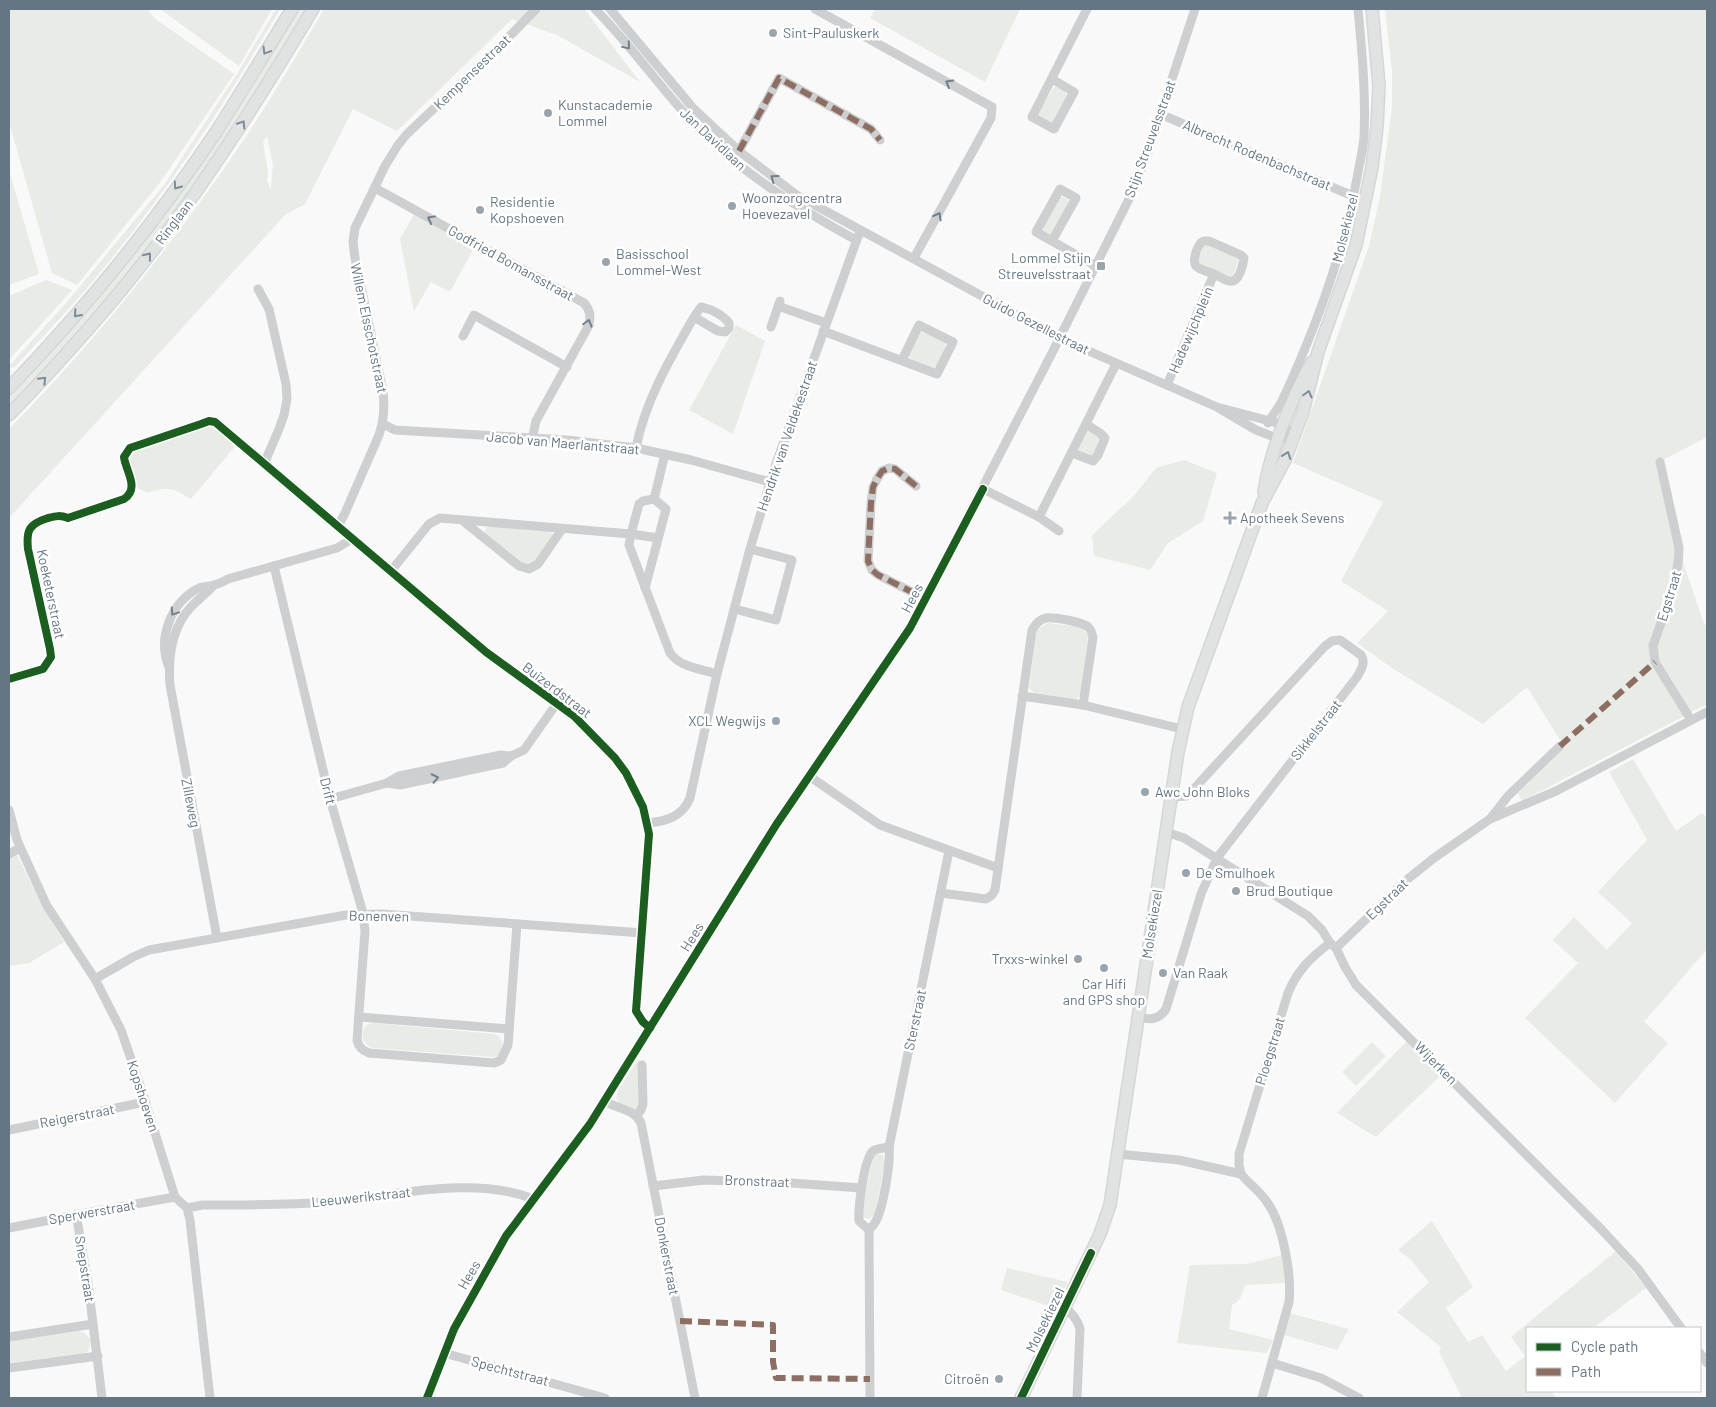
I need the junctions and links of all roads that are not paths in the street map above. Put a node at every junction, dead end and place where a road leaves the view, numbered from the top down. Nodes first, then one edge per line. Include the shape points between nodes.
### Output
1 (292, 9) edge
2 (313, 9) edge
3 (536, 9) edge
4 (595, 9) edge
5 (610, 9) edge
6 (815, 9) edge
7 (1087, 9) edge
8 (1196, 9) edge
9 (1358, 9) edge
10 (1372, 9) edge
11 (620, 20) junction
12 (611, 27) junction
13 (666, 76) junction
14 (1052, 79) junction
15 (658, 82) junction
16 (1160, 114) junction
17 (407, 134) joint
18 (880, 140) dead end
19 (739, 151) junction
20 (375, 188) junction
21 (798, 196) junction
22 (1353, 196) junction
23 (793, 204) junction
24 (860, 231) junction
25 (856, 240) junction
26 (1052, 241) junction
27 (914, 258) junction
28 (1096, 266) junction
29 (1214, 274) junction
30 (258, 289) dead end
31 (694, 317) dead end
32 (770, 327) dead end
33 (825, 327) junction
34 (463, 336) dead end
35 (1059, 338) junction
36 (1318, 352) junction
37 (902, 360) junction
38 (1116, 364) junction
39 (567, 367) junction
40 (1167, 385) junction
41 (9, 388) edge
42 (1217, 407) junction
43 (9, 415) edge
44 (1269, 420) junction
45 (383, 424) junction
46 (1086, 424) junction
47 (1284, 425) junction
48 (1264, 433) junction
49 (1293, 436) junction
50 (532, 439) junction
51 (1279, 439) junction
52 (636, 448) junction
53 (1072, 453) junction
54 (665, 454) junction
55 (1660, 462) dead end
56 (264, 464) junction
57 (770, 482) junction
58 (916, 486) dead end
59 (983, 490) junction
60 (654, 499) junction
61 (1262, 503) junction
62 (1039, 517) junction
63 (463, 521) junction
64 (338, 526) junction
65 (562, 529) junction
66 (1058, 531) dead end
67 (631, 534) junction
68 (352, 538) junction
69 (658, 538) junction
70 (750, 549) junction
71 (274, 566) junction
72 (392, 571) junction
73 (645, 588) junction
74 (926, 599) junction
75 (735, 609) junction
76 (717, 674) junction
77 (9, 678) edge
78 (1022, 696) junction
79 (557, 703) junction
80 (1083, 705) junction
81 (1707, 712) edge
82 (1691, 720) junction
83 (1182, 729) junction
84 (1560, 746) dead end
85 (809, 776) junction
86 (1172, 797) junction
87 (330, 799) junction
88 (9, 811) edge
89 (1490, 819) junction
90 (648, 823) junction
91 (1166, 832) junction
92 (20, 848) junction
93 (949, 851) junction
94 (9, 854) edge
95 (1217, 858) junction
96 (998, 868) junction
97 (940, 893) junction
98 (364, 913) junction
99 (517, 924) junction
100 (642, 933) junction
101 (217, 938) junction
102 (1333, 946) junction
103 (94, 979) junction
104 (359, 1017) junction
105 (1138, 1017) junction
106 (650, 1028) junction
107 (509, 1029) junction
108 (642, 1065) dead end
109 (605, 1101) junction
110 (145, 1102) junction
111 (637, 1116) junction
112 (9, 1130) edge
113 (889, 1147) junction
114 (1118, 1154) junction
115 (1241, 1174) junction
116 (653, 1186) junction
117 (861, 1188) junction
118 (176, 1197) junction
119 (534, 1199) junction
120 (187, 1208) junction
121 (76, 1214) junction
122 (9, 1228) edge
123 (869, 1230) junction
124 (1065, 1307) junction
125 (93, 1324) junction
126 (1680, 1327) edge
127 (9, 1337) edge
128 (444, 1353) junction
129 (98, 1356) junction
130 (1272, 1363) junction
131 (9, 1368) edge
132 (102, 1398) edge
133 (210, 1398) edge
134 (427, 1398) edge
135 (604, 1398) edge
136 (695, 1398) edge
137 (870, 1398) edge
138 (1021, 1398) edge
139 (1078, 1398) edge
140 (1262, 1398) edge
141 (1359, 1398) edge

1 -> 41 main road, Ringlaan via 216,132 168,200 92,296
43 -> 2 main road, Ringlaan via 119,293 171,226 223,154
3 - 17 street, Kempensestraat
4 - 12 street, Jan Davidlaan
5 - 11 street, Jan Davidlaan
27 -> 6 street via 991,118 992,108
7 - 14 street
8 - 16 street, Stijn Streuvelsstraat
9 - 22 street, Molsekiezel via 1365,102 1364,140
10 - 36 main road, Molsekiezel via 1379,85 1372,167 1356,245
11 - 12 street
11 - 13 street, Jan Davidlaan
12 -> 15 street, Jan Davidlaan
13 - 15 street
13 - 19 street, Jan Davidlaan via 693,108
14 - 14 street via 1074,92 1054,129 1032,117
15 - 23 street, Jan Davidlaan via 704,134 741,167
16 - 22 street, Albrecht Rodenbachstraat
16 - 28 street, Stijn Streuvelsstraat via 1132,195
17 - 20 street, Willem Elsschotstraat via 385,166
18 - 19 street, Jan Davidlaan via 872,129 779,78
21 -> 19 street, Jan Davidlaan
39 -> 20 street, Godfried Bomansstraat via 589,325 591,316 584,303
20 - 45 street, Willem Elsschotstraat via 357,222 353,242 383,391
21 - 23 street
21 - 24 street, Jan Davidlaan
22 - 44 street, Molsekiezel via 1323,300 1288,386
23 - 25 street, Jan Davidlaan
24 - 25 street, Hendrik van Veldekestraat
24 - 27 street, Guido Gezellestraat
25 - 33 street, Hendrik van Veldekestraat
26 - 26 street via 1036,232 1060,189 1076,198
26 - 28 street
27 - 35 street, Guido Gezellestraat
28 - 35 street, Stijn Streuvelsstraat
29 - 29 street, Hadewijchplein via 1234,281 1244,258 1204,241 1194,261 1197,267
29 - 40 street, Hadewijchplein
30 - 56 street via 269,309 287,399 284,415
31 - 52 street via 646,410
32 - 33 street via 779,303
33 - 37 street
33 - 57 street, Hendrik van Veldekestraat
34 - 39 street via 474,315
35 - 38 street, Guido Gezellestraat
35 - 59 street, Hees
36 - 47 main road, Molsekiezel
49 -> 36 main road, Molsekiezel
37 - 37 street via 937,374 953,342 919,325
38 - 40 street, Guido Gezellestraat
38 - 46 street
39 - 50 street, Godfried Bomansstraat via 536,421
40 - 42 street, Guido Gezellestraat
42 - 44 street, Guido Gezellestraat
42 - 48 street, Guido Gezellestraat
44 - 47 street, Guido Gezellestraat
44 - 48 street, Molsekiezel
45 - 50 street, Jacob van Maerlantstraat via 395,430
45 - 64 street, Willem Elsschotstraat
46 - 53 street
46 - 53 street via 1105,438 1103,446 1093,461
47 - 49 street
47 - 51 main road, Molsekiezel
48 - 51 street, Guido Gezellestraat
49 - 51 street
61 -> 49 main road, Molsekiezel via 1285,460
50 - 52 street, Jacob van Maerlantstraat
51 - 61 main road, Molsekiezel
52 - 54 street, Jacob van Maerlantstraat
53 - 62 street
54 - 57 street, Jacob van Maerlantstraat
54 - 60 street
55 - 82 street, Egstraat via 1679,548 1679,562 1653,654
56 - 64 street, Buizerdstraat
56 - 77 street, Koeketerstraat via 221,426 209,421 130,448 124,457 132,489 124,499 68,518 58,515 37,521 27,537 28,549 51,657 43,669
57 - 70 street, Hendrik van Veldekestraat
58 - 74 street via 895,470 882,471 873,487 868,562 878,575
59 - 62 street
59 - 74 street, Hees
60 - 67 street via 639,504
60 - 69 street via 666,509
61 - 83 main road, Molsekiezel
62 - 66 street
63 - 65 street
63 - 65 street via 520,566 529,569 538,564
63 - 72 street via 440,518 429,524
64 - 68 street, Buizerdstraat
65 - 67 street
67 - 69 street
67 - 73 street via 629,545
68 - 71 street, Zilleweg via 337,548
68 - 72 street, Buizerdstraat
69 - 73 street
70 - 75 street, Hendrik van Veldekestraat
70 - 75 street via 792,560 776,620
71 - 87 street, Drift
71 - 101 street, Zilleweg via 200,588 188,596 170,618 164,642
72 - 79 street, Buizerdstraat via 486,652
73 - 76 street via 675,659
74 - 85 street, Hees via 910,628
75 - 76 street, Hendrik van Veldekestraat
76 - 90 street, Hendrik van Veldekestraat via 694,784 686,806 668,820
78 - 80 street
78 - 80 street via 1032,630 1037,622 1046,618 1080,622 1087,625 1093,637
78 - 96 street
79 - 87 street via 524,750 511,756 501,754 399,776 387,783
79 - 90 street, Buizerdstraat via 616,758 635,789
80 - 83 street
81 - 82 street, Egstraat
82 - 89 street, Egstraat via 1556,790
83 - 86 main road, Molsekiezel
84 - 89 street, Egstraat via 1508,796
85 - 93 street via 880,825
85 - 106 street, Hees
86 - 91 main road, Molsekiezel
86 - 95 street, Sikkelstraat via 1186,796 1191,792 1325,646 1340,640 1361,655 1363,664 1357,677
87 - 98 street, Drift
88 - 92 street, Kopshoeven
89 - 102 street, Egstraat via 1409,878
90 - 100 street, Buizerdstraat
91 - 95 street, Wijerken via 1184,838
91 - 105 main road, Molsekiezel
92 - 94 street
92 - 103 street, Kopshoeven via 47,906
93 - 96 street
93 - 97 street, Sterstraat
95 - 102 street, Wijerken via 1308,916
95 - 105 street, Sikkelstraat via 1201,894 1166,1009 1162,1016 1154,1019
96 - 97 street via 995,890 986,899
97 - 113 street, Sterstraat
98 - 99 street, Bonenven
98 - 101 street, Bonenven
98 - 104 street, Drift
99 - 100 street, Bonenven
99 - 107 street, Drift
100 - 106 street, Buizerdstraat via 636,1011
101 - 103 street, Bonenven via 149,950
102 - 115 street, Ploegstraat via 1304,965 1293,980 1239,1154
102 - 126 street, Wijerken via 1356,985 1602,1230 1638,1269
103 - 110 street, Kopshoeven via 121,1030
104 - 107 street
104 - 107 street, Drift via 358,1047 369,1054 494,1063 501,1060 507,1051
105 - 114 main road, Molsekiezel
106 - 109 street, Hees
108 - 111 street, Donkerstraat via 642,1104
109 - 111 street
109 - 119 street, Hees
110 - 112 street, Reigerstraat
110 - 118 street, Kopshoeven
111 - 116 street, Donkerstraat
113 - 117 street, Sterstraat via 874,1151 869,1156
113 - 123 street, Sterstraat via 890,1157 879,1212
114 - 115 street via 1179,1160
114 - 124 main road, Molsekiezel via 1106,1221
115 - 130 street via 1271,1208 1290,1278 1289,1302
116 - 117 street, Bronstraat via 704,1180
116 - 136 street, Donkerstraat
117 - 123 street, Sterstraat via 859,1221
118 - 120 street, Kopshoeven
118 - 121 street, Sperwerstraat
119 - 120 street, Leeuwerikstraat via 510,1191 450,1188 329,1202
119 - 128 street, Hees via 506,1236
120 - 133 street
121 - 122 street, Sperwerstraat
121 - 125 street, Snepstraat
123 - 137 street, Sterstraat
124 - 138 main road, Molsekiezel
124 - 139 street via 1079,1323 1080,1329
125 - 127 street
125 - 129 street, Snepstraat
128 - 134 street, Hees
128 - 135 street, Spechtstraat
129 - 131 street
129 - 132 street, Snepstraat
130 - 140 street
130 - 141 street via 1321,1378

